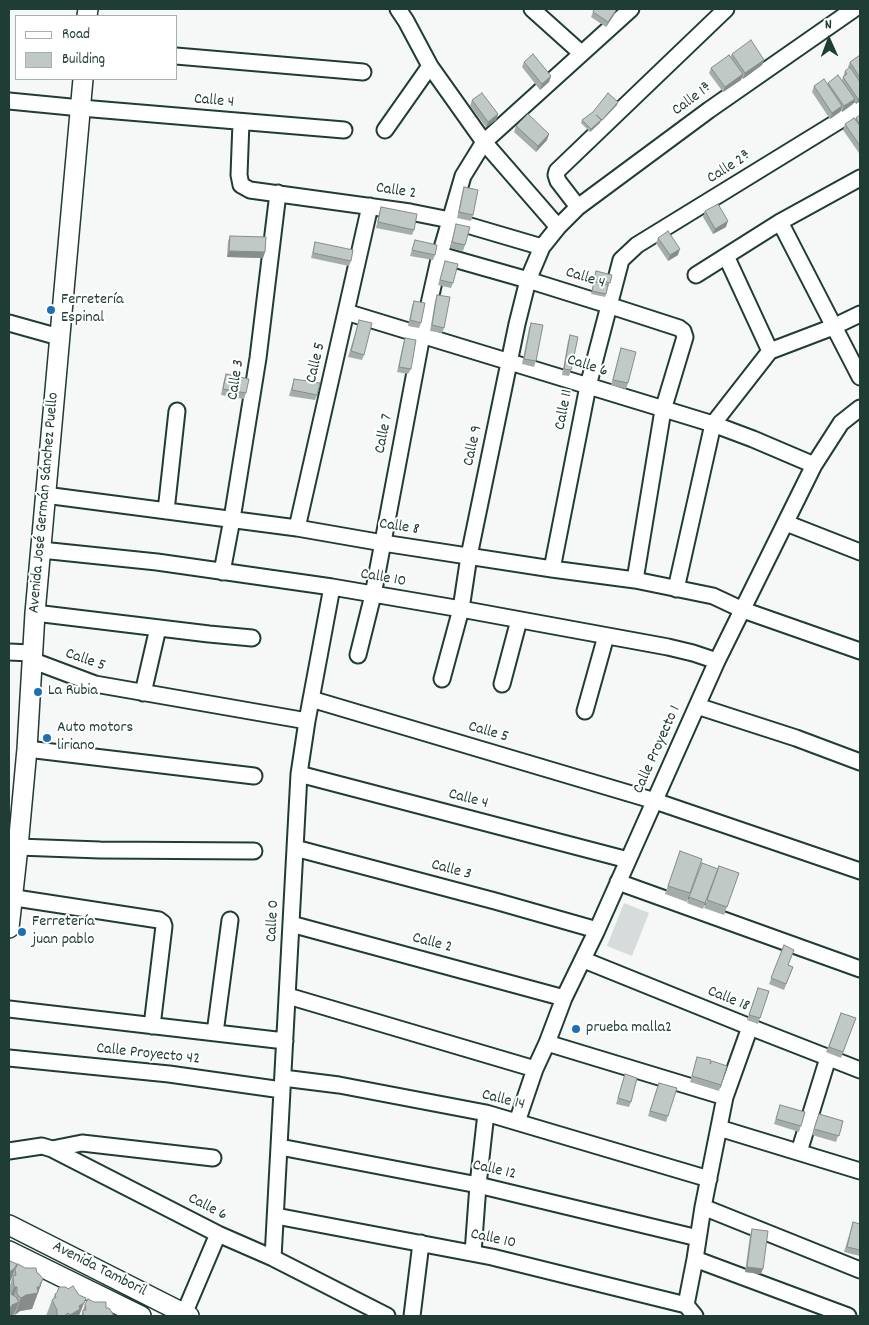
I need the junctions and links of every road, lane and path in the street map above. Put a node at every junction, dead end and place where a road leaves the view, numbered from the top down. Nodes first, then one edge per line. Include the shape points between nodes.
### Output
1 (398, 9) edge
2 (532, 9) edge
3 (630, 9) edge
4 (726, 9) edge
5 (854, 9) edge
6 (581, 53) junction
7 (178, 56) edge
8 (430, 66) junction
9 (362, 72) dead end
10 (84, 80) edge
11 (9, 101) edge
12 (81, 108) junction
13 (860, 108) edge
14 (241, 122) junction
15 (344, 130) dead end
16 (385, 130) dead end
17 (484, 142) junction
18 (860, 178) edge
19 (278, 193) junction
20 (370, 206) junction
21 (578, 207) junction
22 (450, 220) junction
23 (780, 222) junction
24 (558, 227) junction
25 (542, 247) junction
26 (440, 255) junction
27 (726, 256) junction
28 (621, 260) joint
29 (696, 275) dead end
30 (528, 280) junction
31 (608, 305) junction
32 (346, 312) junction
33 (860, 314) edge
34 (9, 323) edge
35 (833, 327) junction
36 (422, 335) junction
37 (59, 338) junction
38 (770, 351) junction
39 (509, 361) junction
40 (860, 377) edge
41 (588, 386) junction
42 (860, 408) edge
43 (663, 410) junction
44 (177, 411) dead end
45 (713, 424) junction
46 (814, 465) junction
47 (45, 495) junction
48 (166, 511) junction
49 (232, 519) junction
50 (786, 523) junction
51 (297, 528) junction
52 (382, 543) junction
53 (41, 550) junction
54 (860, 552) edge
55 (469, 556) junction
56 (552, 569) junction
57 (222, 572) junction
58 (635, 580) junction
59 (332, 587) junction
60 (676, 589) junction
61 (372, 595) junction
62 (460, 609) junction
63 (743, 610) junction
64 (35, 613) junction
65 (519, 620) junction
66 (158, 628) junction
67 (606, 636) junction
68 (252, 638) dead end
69 (860, 651) edge
70 (9, 652) edge
71 (358, 655) dead end
72 (32, 657) junction
73 (717, 661) junction
74 (442, 679) dead end
75 (502, 684) dead end
76 (143, 693) junction
77 (311, 699) junction
78 (697, 706) junction
79 (585, 712) dead end
80 (306, 721) junction
81 (27, 749) junction
82 (860, 762) edge
83 (299, 774) junction
84 (254, 776) dead end
85 (655, 801) junction
86 (18, 847) junction
87 (295, 848) junction
88 (254, 851) dead end
89 (628, 860) junction
90 (860, 871) edge
91 (618, 882) junction
92 (11, 897) edge
93 (230, 920) dead end
94 (291, 924) junction
95 (9, 928) edge
96 (597, 930) junction
97 (584, 960) junction
98 (860, 969) edge
99 (288, 996) junction
100 (564, 998) junction
101 (9, 1009) edge
102 (152, 1026) junction
103 (750, 1027) junction
104 (215, 1033) junction
105 (285, 1041) junction
106 (548, 1043) junction
107 (9, 1058) edge
108 (828, 1058) junction
109 (535, 1069) junction
110 (860, 1070) edge
111 (283, 1084) junction
112 (725, 1097) junction
113 (486, 1113) junction
114 (517, 1122) junction
115 (719, 1128) junction
116 (280, 1147) junction
117 (52, 1149) junction
118 (9, 1151) edge
119 (798, 1152) junction
120 (213, 1158) dead end
121 (860, 1171) edge
122 (709, 1179) junction
123 (478, 1185) junction
124 (703, 1207) junction
125 (276, 1216) junction
126 (9, 1225) edge
127 (218, 1234) junction
128 (698, 1238) junction
129 (420, 1243) junction
130 (9, 1251) edge
131 (473, 1253) junction
132 (273, 1258) junction
133 (696, 1260) junction
134 (860, 1270) edge
135 (691, 1310) edge
136 (186, 1315) edge
137 (141, 1316) edge
138 (387, 1316) edge
139 (412, 1316) edge
140 (848, 1316) edge

1 - 8 street
2 - 6 street
3 - 6 street, Calle 7
4 - 21 street via 557,171 558,181
5 - 21 street, Calle 1ª
6 - 17 street, Calle 7
7 - 9 street
8 - 16 street
8 - 17 street
10 - 12 main road, Avenida José Germán Sánchez Puello
11 - 12 street
12 - 14 street, Calle 4
12 - 37 main road, Avenida José Germán Sánchez Puello
13 - 28 street, Calle 2ª via 637,245
14 - 15 street, Calle 4
14 - 19 street, Calle 2 via 241,184 250,190
17 - 22 street, Calle 7 via 463,176
17 - 24 street
18 - 23 street
19 - 20 street, Calle 2
19 - 49 street, Calle 3 via 258,358
20 - 22 street, Calle 2
20 - 32 street, Calle 5
21 - 24 street, Calle 1ª
22 - 25 street, Calle 2
22 - 26 street, Calle 7
23 - 27 street
23 - 35 street
24 - 25 street, Calle 9
25 - 30 street, Calle 9
26 - 30 street, Calle 4
26 - 36 street, Calle 7
27 - 29 street
27 - 38 street
28 - 31 street, Calle 11
30 - 31 street, Calle 4
30 - 39 street, Calle 9
31 - 41 street, Calle 11
31 - 43 street, Calle 4 via 683,332 685,336
32 - 36 street, Calle 6
32 - 51 street, Calle 5
33 - 35 street
34 - 37 street
35 - 38 street
35 - 40 street
36 - 39 street, Calle 6
36 - 52 street, Calle 7
37 - 47 main road, Avenida José Germán Sánchez Puello
38 - 45 street
39 - 41 street, Calle 6
39 - 55 street, Calle 9
41 - 43 street, Calle 6
41 - 56 street, Calle 11
42 - 46 street, Calle Proyecto 1 via 841,423
43 - 45 street, Calle 6
43 - 58 street
44 - 48 street
45 - 46 street, Calle 6
45 - 60 street
46 - 50 street, Calle Proyecto 1
47 - 48 street, Calle 8
47 - 53 main road, Avenida José Germán Sánchez Puello
48 - 49 street, Calle 8
49 - 51 street, Calle 8
49 - 57 street, Calle 3
50 - 54 street
50 - 63 street, Calle Proyecto 1
51 - 52 street, Calle 8
52 - 55 street, Calle 8
52 - 61 street, Calle 7
53 - 57 street, Calle 10
53 - 64 main road, Avenida José Germán Sánchez Puello
55 - 56 street, Calle 8
55 - 62 street, Calle 9
56 - 58 street, Calle 8
57 - 59 street, Calle 10
58 - 60 street, Calle 8
59 - 61 street, Calle 10
59 - 77 street, Calle 0
60 - 63 street, Calle 8 via 713,596
61 - 62 street, Calle 10
61 - 71 street, Calle 7
62 - 65 street, Calle 10
62 - 74 street, Calle 9
63 - 69 street, Calle 8
63 - 73 street, Calle Proyecto 1
64 - 66 street
64 - 72 main road, Avenida José Germán Sánchez Puello
65 - 67 street, Calle 10
65 - 75 street
66 - 68 street
66 - 76 street
67 - 73 street, Calle 10 via 676,649
67 - 79 street
70 - 72 street, Calle 5
72 - 76 street, Calle 5 via 95,684
72 - 81 main road, Avenida José Germán Sánchez Puello
73 - 78 street, Calle Proyecto 1
76 - 80 street, Calle 5
77 - 80 street, Calle 0
77 - 85 street, Calle 5
78 - 82 street
78 - 85 street, Calle Proyecto 1
80 - 83 street, Calle 0
81 - 84 street
81 - 86 main road, Avenida José Germán Sánchez Puello
83 - 87 street, Calle 0
83 - 89 street, Calle 4
85 - 89 street, Calle Proyecto 1
85 - 90 street, Calle 5
86 - 88 street
86 - 92 main road, Avenida José Germán Sánchez Puello
87 - 94 street, Calle 0
87 - 96 street, Calle 3
89 - 91 street, Calle Proyecto 1
91 - 96 street, Calle Proyecto 1
91 - 98 street
92 - 95 main road, Avenida José Germán Sánchez Puello
92 - 102 street via 160,920 164,926
93 - 104 street
94 - 99 street, Calle 0
94 - 100 street, Calle 2
96 - 97 street, Calle Proyecto 1
97 - 100 street, Calle Proyecto 1
97 - 103 street, Calle 18
99 - 105 street, Calle 0
99 - 109 street
100 - 106 street, Calle Proyecto 1
101 - 102 street
102 - 104 street
103 - 108 street, Calle 18
103 - 112 street
104 - 105 street
105 - 111 street, Calle 0
106 - 109 street, Calle Proyecto 1
106 - 112 street
107 - 111 street, Calle Proyecto 42
108 - 110 street, Calle 18
108 - 119 street
109 - 114 street, Calle Proyecto 1
111 - 113 street, Calle 14 via 339,1086
111 - 116 street, Calle 0
112 - 115 street
113 - 114 street, Calle 14
113 - 123 street
114 - 122 street, Calle 14
115 - 119 street
115 - 122 street
116 - 123 street, Calle 12
116 - 125 street, Calle 0
117 - 118 street, Calle 6 via 42,1146
117 - 120 street via 82,1143
117 - 127 street, Calle 6
119 - 121 street
122 - 124 street
123 - 128 street, Calle 12
123 - 131 street
124 - 128 street
124 - 134 street
125 - 129 street, Calle 10
125 - 132 street, Calle 0
126 - 136 main road, Avenida Tamboril
127 - 132 street, Calle 6
127 - 136 street
128 - 133 street
129 - 131 street, Calle 10
129 - 139 street
130 - 137 main road, Avenida Tamboril
131 - 135 street, Calle 10
132 - 138 street, Calle 6
133 - 135 street
133 - 140 street

